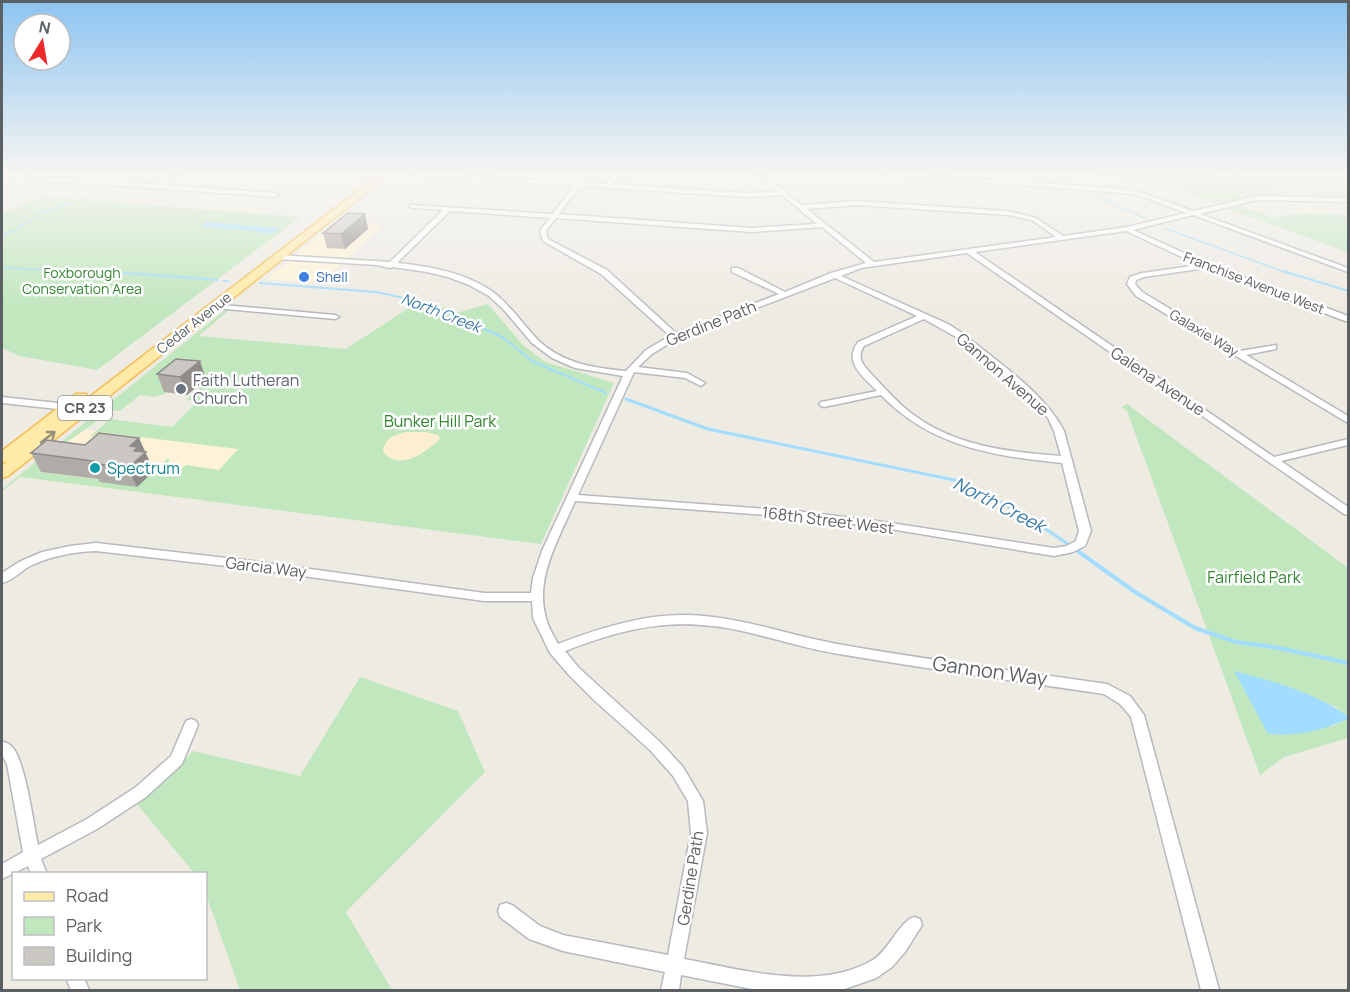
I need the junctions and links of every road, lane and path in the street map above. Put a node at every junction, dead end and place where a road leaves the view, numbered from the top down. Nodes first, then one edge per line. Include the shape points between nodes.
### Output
1 (314, 219) edge
2 (326, 219) edge
3 (438, 219) edge
4 (552, 219) edge
5 (600, 219) edge
6 (818, 219) edge
7 (1034, 219) edge
8 (1168, 219) edge
9 (1209, 219) edge
10 (825, 225) junction
11 (1127, 230) junction
12 (1062, 238) junction
13 (287, 240) junction
14 (967, 250) junction
15 (278, 257) junction
16 (872, 264) junction
17 (390, 266) junction
18 (1206, 266) junction
19 (735, 270) dead end
20 (1348, 270) edge
21 (834, 275) junction
22 (784, 294) junction
23 (215, 306) junction
24 (924, 316) junction
25 (335, 317) dead end
26 (1348, 319) edge
27 (675, 336) junction
28 (1273, 347) dead end
29 (1239, 354) junction
30 (630, 371) junction
31 (701, 383) dead end
32 (883, 392) junction
33 (2, 400) edge
34 (824, 404) dead end
35 (67, 407) junction
36 (1348, 420) edge
37 (1348, 442) edge
38 (2, 458) edge
39 (1066, 460) junction
40 (1273, 460) junction
41 (2, 473) edge
42 (572, 498) junction
43 (1348, 512) edge
44 (1081, 543) joint
45 (2, 579) edge
46 (536, 597) junction
47 (555, 650) junction
48 (191, 725) dead end
49 (2, 747) edge
50 (32, 856) junction
51 (2, 872) edge
52 (39, 872) edge
53 (506, 911) dead end
54 (914, 925) dead end
55 (675, 966) junction
56 (670, 990) edge
57 (1210, 990) edge

1 - 13 main road, Cedar Avenue / CR 23
2 - 15 main road, Cedar Avenue / CR 23
3 - 17 street
4 - 27 street via 543,231 545,240 604,272
5 - 10 street via 751,230
6 - 10 street
7 - 12 street
8 - 11 street, Gerdine Path
9 - 20 street
10 - 16 street
11 - 12 street, Gerdine Path
11 - 18 street, Franchise Avenue West
12 - 14 street, Gerdine Path
13 - 15 main road
13 - 35 main road, Cedar Avenue / CR 23
14 - 16 street, Gerdine Path
14 - 40 street, Galena Avenue
15 - 17 street
15 - 23 main road, Cedar Avenue / CR 23
16 - 21 street, Gerdine Path
17 - 30 street via 434,272 473,284 500,300 536,343 551,354 584,367
18 - 26 street, Franchise Avenue West
18 - 29 street, Galaxie Way via 1142,275 1131,284 1139,294
19 - 22 street
21 - 22 street, Gerdine Path
21 - 24 street, Gannon Avenue
22 - 27 street, Gerdine Path
23 - 25 street
41 -> 23 main road, Cedar Avenue / CR 23
24 - 32 street via 857,349 855,360 859,367
24 - 39 street, Gannon Avenue via 959,335 1040,402 1056,423
27 - 30 street, Gerdine Path via 649,351
28 - 29 street
29 - 36 street, Galaxie Way
30 - 31 street via 687,376
30 - 42 street, Gerdine Path
32 - 34 street
32 - 39 street via 912,418 957,441 999,452
33 - 35 street
35 - 38 main road, Cedar Avenue / CR 23
37 - 40 street
39 - 44 street, Gannon Avenue via 1085,531
40 - 43 street, Galena Avenue
42 - 44 street, 168th Street West via 796,514 1044,551 1064,551
42 - 46 street, Gerdine Path via 544,562
45 - 46 street, Garcia Way via 40,557 73,548 96,547 484,597
46 - 47 street, Gerdine Path via 541,621
47 - 55 street, Gerdine Path via 672,763 694,798 699,833
47 - 57 street, Gannon Way via 631,625 667,619 704,620 836,649 1107,688 1125,700 1137,715
48 - 50 street via 177,760 149,786 110,814
49 - 50 street via 14,764
50 - 51 street
50 - 52 street
53 - 55 street via 535,933 563,943
54 - 55 street via 882,964 845,981 820,987 778,986
55 - 56 street, Gerdine Path

